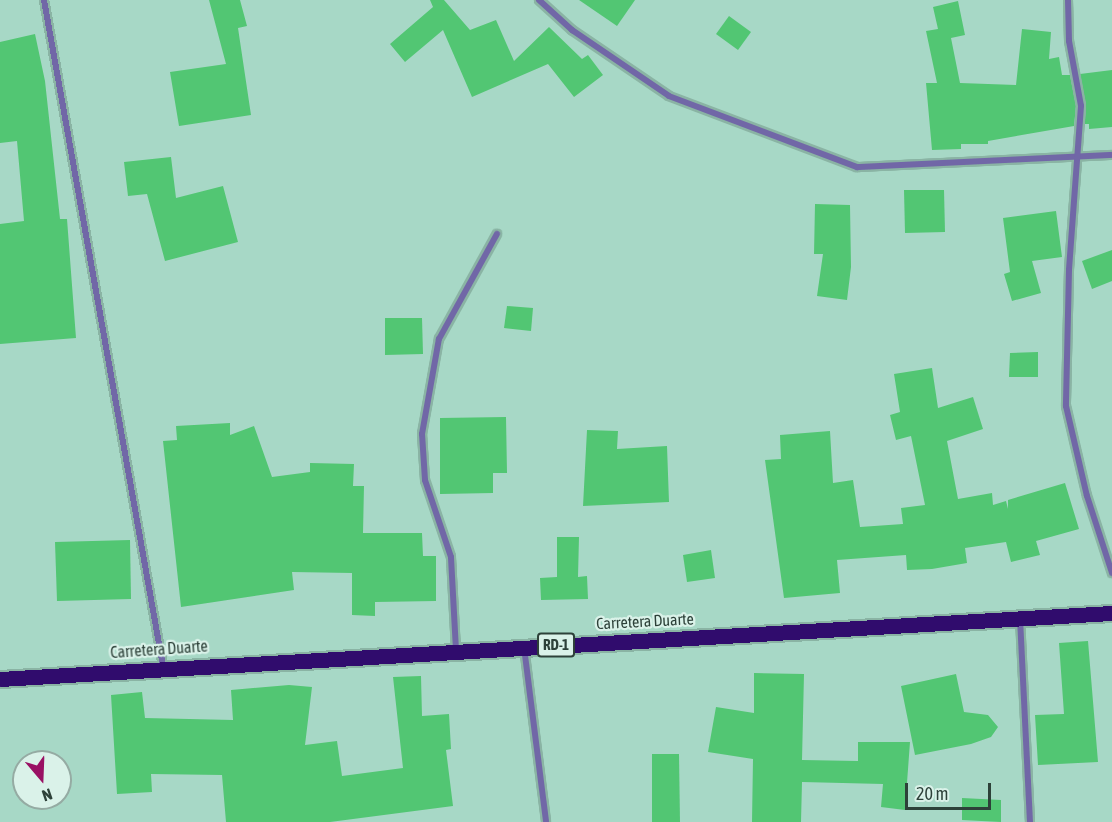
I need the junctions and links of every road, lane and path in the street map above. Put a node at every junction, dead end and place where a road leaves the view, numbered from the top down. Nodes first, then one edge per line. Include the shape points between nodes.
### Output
1 (44, 0) edge
2 (539, 0) edge
3 (1068, 0) edge
4 (1112, 155) edge
5 (1077, 156) junction
6 (497, 234) dead end
7 (1112, 573) edge
8 (1112, 613) edge
9 (1020, 617) junction
10 (524, 647) junction
11 (456, 651) junction
12 (163, 666) junction
13 (0, 679) edge
14 (546, 822) edge
15 (1030, 822) edge

1 - 12 street
2 - 5 street via 572,30 669,96 857,167
3 - 5 street via 1069,41 1081,106
4 - 5 street
5 - 7 street via 1066,406
6 - 11 street via 439,339 422,434 425,480 451,556
8 - 9 main road, Carretera Duarte / RD-1
9 - 10 main road, Carretera Duarte / RD-1
9 - 15 street
10 - 11 main road, Carretera Duarte / RD-1
10 - 14 street
11 - 12 main road, Carretera Duarte / RD-1
12 - 13 main road, Carretera Duarte / RD-1

